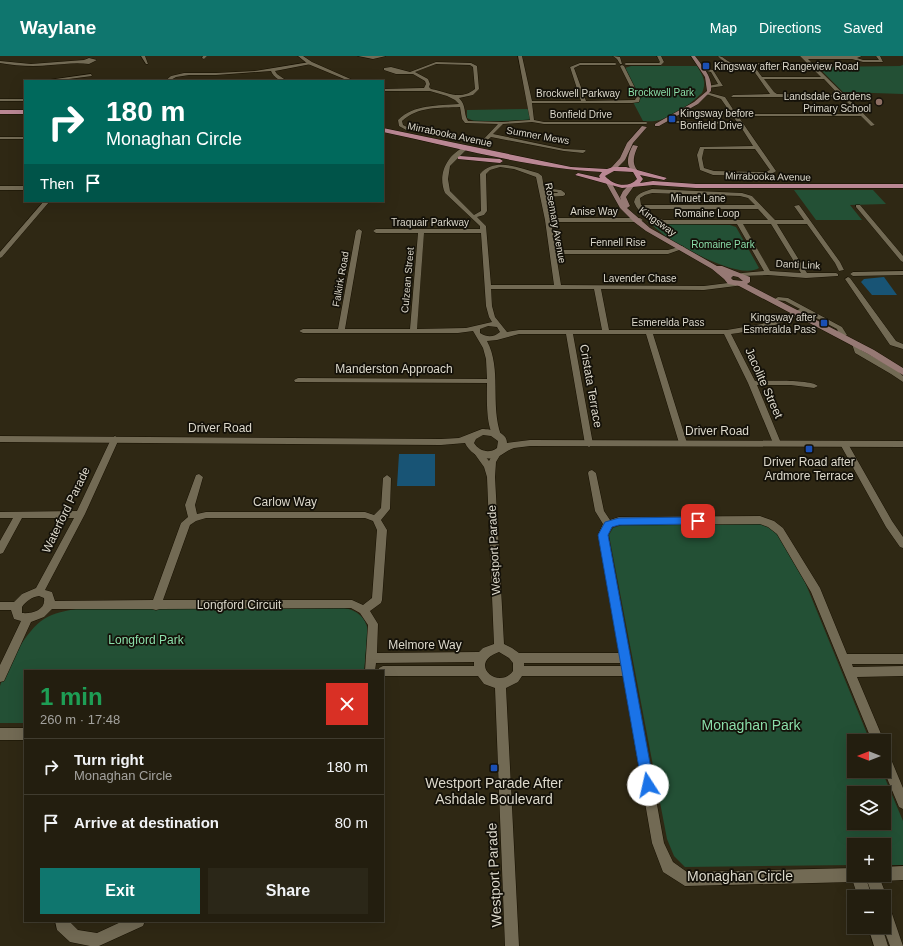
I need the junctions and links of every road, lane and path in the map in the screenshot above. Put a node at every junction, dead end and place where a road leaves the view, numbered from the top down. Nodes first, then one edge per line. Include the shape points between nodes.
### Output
1 (143, 56) edge
2 (253, 56) edge
3 (260, 56) edge
4 (300, 56) edge
5 (360, 56) edge
6 (384, 56) edge
7 (520, 56) edge
8 (615, 56) edge
9 (659, 56) edge
10 (693, 56) edge
11 (720, 56) edge
12 (860, 56) edge
13 (878, 56) edge
14 (803, 57) edge
15 (854, 58) junction
16 (89, 59) edge
17 (0, 62) edge
18 (310, 63) junction
19 (147, 64) dead end
20 (623, 64) junction
21 (811, 64) junction
22 (753, 68) junction
23 (703, 69) junction
24 (273, 71) junction
25 (405, 73) dead end
26 (412, 73) junction
27 (220, 74) junction
28 (91, 75) junction
29 (762, 78) junction
30 (825, 78) junction
31 (50, 80) edge
32 (88, 80) edge
33 (168, 80) edge
34 (217, 80) edge
35 (283, 80) edge
36 (350, 80) edge
37 (710, 87) junction
38 (428, 89) junction
39 (384, 90) edge
40 (708, 93) junction
41 (776, 95) junction
42 (733, 96) dead end
43 (843, 96) junction
44 (455, 98) junction
45 (24, 99) edge
46 (0, 100) edge
47 (529, 102) junction
48 (584, 102) junction
49 (462, 104) junction
50 (0, 112) edge
51 (24, 112) edge
52 (735, 115) junction
53 (862, 115) junction
54 (0, 116) edge
55 (24, 116) edge
56 (532, 121) junction
57 (678, 122) dead end
58 (502, 123) junction
59 (740, 123) junction
60 (644, 125) junction
61 (872, 125) dead end
62 (653, 126) junction
63 (384, 130) edge
64 (425, 132) dead end
65 (384, 135) edge
66 (490, 135) junction
67 (0, 138) edge
68 (24, 138) edge
69 (482, 144) dead end
70 (756, 147) junction
71 (583, 151) dead end
72 (465, 152) junction
73 (610, 170) junction
74 (636, 172) junction
75 (903, 181) edge
76 (607, 182) junction
77 (632, 186) junction
78 (903, 186) edge
79 (0, 188) edge
80 (24, 188) edge
81 (46, 202) edge
82 (797, 206) dead end
83 (858, 206) dead end
84 (639, 207) junction
85 (758, 207) junction
86 (473, 217) junction
87 (548, 220) junction
88 (638, 220) junction
89 (773, 222) junction
90 (808, 222) junction
91 (740, 223) junction
92 (359, 231) dead end
93 (376, 231) dead end
94 (483, 231) junction
95 (421, 232) junction
96 (680, 248) junction
97 (553, 252) junction
98 (0, 256) edge
99 (903, 260) edge
100 (768, 273) junction
101 (839, 273) junction
102 (903, 273) edge
103 (806, 276) junction
104 (851, 277) junction
105 (741, 279) junction
106 (726, 280) junction
107 (488, 287) junction
108 (558, 287) junction
109 (597, 288) junction
110 (778, 299) junction
111 (489, 306) junction
112 (798, 312) junction
113 (479, 326) junction
114 (500, 327) junction
115 (303, 330) dead end
116 (341, 330) junction
117 (413, 330) junction
118 (454, 331) junction
119 (532, 332) junction
120 (569, 332) junction
121 (606, 332) junction
122 (648, 332) junction
123 (727, 332) junction
124 (843, 335) junction
125 (480, 337) junction
126 (501, 337) junction
127 (856, 344) junction
128 (903, 347) edge
129 (488, 357) junction
130 (903, 369) edge
131 (903, 372) edge
132 (298, 380) dead end
133 (903, 380) edge
134 (490, 381) junction
135 (752, 383) junction
136 (814, 386) dead end
137 (492, 412) junction
138 (498, 435) junction
139 (474, 436) junction
140 (0, 439) edge
141 (115, 440) junction
142 (441, 442) junction
143 (530, 443) junction
144 (683, 443) junction
145 (777, 443) junction
146 (588, 444) junction
147 (844, 444) junction
148 (903, 444) edge
149 (500, 450) junction
150 (476, 452) junction
151 (592, 473) dead end
152 (199, 477) dead end
153 (491, 477) junction
154 (387, 478) dead end
155 (80, 514) junction
156 (0, 515) edge
157 (19, 515) junction
158 (193, 518) junction
159 (376, 519) junction
160 (608, 524) junction
161 (903, 544) edge
162 (0, 550) edge
163 (39, 592) junction
164 (49, 605) junction
165 (0, 606) edge
166 (17, 606) junction
167 (156, 606) junction
168 (364, 610) junction
169 (27, 619) junction
170 (499, 647) junction
171 (480, 657) junction
172 (370, 658) junction
173 (517, 658) junction
174 (625, 658) junction
175 (844, 659) junction
176 (903, 659) edge
177 (370, 670) edge
178 (384, 671) edge
179 (480, 671) junction
180 (518, 671) junction
181 (628, 671) junction
182 (849, 672) junction
183 (903, 672) edge
184 (0, 677) edge
185 (500, 684) junction
186 (0, 734) edge
187 (24, 734) edge
188 (875, 734) edge
189 (891, 773) edge
190 (903, 803) edge
191 (903, 873) edge
192 (891, 874) edge
193 (847, 875) edge
194 (62, 922) edge
195 (136, 922) edge
196 (891, 929) edge
197 (877, 934) edge
198 (512, 946) edge
199 (881, 946) edge
200 (897, 946) edge

1 - 19 street
2 - 3 street
4 - 18 street
5 - 6 street
7 - 47 street
8 - 20 street, Brockwell Parkway
9 - 20 street via 662,62 660,64
10 - 23 main road
11 - 22 street via 729,64
12 - 15 street
13 - 15 street via 882,61 863,61
14 - 15 street
14 - 21 street
16 - 17 street via 32,66
16 - 28 street
18 - 24 street
18 - 36 street
20 - 48 street via 580,64 572,67
20 - 48 street, Brockwell Parkway via 638,98 636,101
21 - 22 street via 756,64
21 - 30 street
22 - 29 street
23 - 37 main road
23 - 37 street via 712,71 721,85
24 - 27 street
24 - 35 street via 274,75
25 - 26 street
26 - 38 street via 426,79
26 - 44 street via 436,63 472,63 475,66 477,89 471,94
27 - 33 street via 185,74
27 - 34 street
28 - 31 street
28 - 32 street
29 - 30 street
29 - 41 street
30 - 43 street
37 - 40 main road
38 - 39 street
38 - 44 street
40 - 52 street via 724,98
40 - 62 main road via 696,103
41 - 42 street
41 - 43 street
43 - 53 street
44 - 49 street
45 - 46 street
47 - 48 street, Brockwell Parkway
47 - 56 street
49 - 58 street, Bonfield Drive via 464,119 467,122
49 - 64 street via 417,110 404,116 400,121 401,126 410,130
50 - 51 main road
52 - 53 street
52 - 59 street
53 - 61 street
54 - 55 main road
56 - 58 street, Bonfield Drive
56 - 60 street, Bonfield Drive via 630,122
57 - 59 street
58 - 66 street, Sumner Mews
59 - 70 street
60 - 62 main road
60 - 73 main road via 630,143 623,159
62 - 74 main road via 636,144 631,154 630,164
63 - 72 main road, Mirrabooka Avenue
65 - 72 main road, Mirrabooka Avenue
66 - 69 street, Sumner Mews
66 - 71 street, Sumner Mews via 564,150
67 - 68 street
70 - 70 street via 702,148 700,164 706,172 713,173 766,174 773,171
72 - 73 main road, Mirrabooka Avenue via 571,169
72 - 76 main road via 477,158 510,162
72 - 86 street via 447,168 447,192
73 - 74 main road, Mirrabooka Avenue via 626,169
73 - 76 main road via 602,176
74 - 75 main road, Mirrabooka Avenue via 661,178 700,180
74 - 77 main road via 640,179
76 - 77 main road, Mirrabooka Avenue
76 - 88 main road, Kingsway via 618,200
77 - 78 main road, Mirrabooka Avenue via 652,183 696,186
77 - 88 main road, Kingsway via 625,192 623,200
79 - 80 street
81 - 98 street
82 - 90 street
83 - 99 street
84 - 85 street, Minuet Lane
84 - 85 street, Romaine Loop via 636,200 638,196 652,191 740,194 750,197
84 - 91 street, Romaine Loop via 649,217 663,222
85 - 89 street, Romaine Loop
86 - 87 street, Rosemary Avenue via 484,211 483,174 489,168 503,166 539,176
86 - 94 street via 483,226
87 - 88 street, Anise Way
87 - 97 street, Rosemary Avenue
88 - 96 main road, Kingsway
89 - 90 street, Romaine Loop
89 - 91 street, Romaine Loop
89 - 103 street
90 - 101 street via 838,263
91 - 100 street
92 - 116 street, Falkirk Road
93 - 95 street, Traquair Parkway
94 - 95 street, Traquair Parkway
94 - 107 street
95 - 117 street, Culzean Street
96 - 97 street, Fennell Rise via 668,252
96 - 105 main road, Kingsway
96 - 106 main road, Kingsway via 711,266
97 - 108 street, Rosemary Avenue
100 - 103 street, Danti Link
100 - 105 street, Danti Link
101 - 103 street, Danti Link
101 - 104 street
102 - 104 street
104 - 128 street via 893,343
105 - 106 main road via 729,274
105 - 110 main road, Kingsway
105 - 112 main road, Kingsway
106 - 109 street, Lavender Chase via 704,288
107 - 108 street, Lavender Chase
107 - 111 street
108 - 109 street, Lavender Chase
109 - 121 street
110 - 112 main road, Kingsway
110 - 124 street, Kingsway via 786,300 840,328
111 - 113 street via 488,313
111 - 114 street via 492,317
112 - 123 street, Esmerelda Pass via 756,329
112 - 124 main road, Kingsway
112 - 127 main road, Kingsway
113 - 114 street, Esmerelda Pass via 486,324
113 - 118 street via 470,330
113 - 125 street via 476,332
114 - 119 street, Esmerelda Pass
114 - 126 street via 504,332
115 - 116 street
116 - 117 street
117 - 118 street
118 - 125 street
119 - 120 street, Esmerelda Pass
119 - 126 street, Esmerelda Pass via 519,332
120 - 121 street, Esmerelda Pass
120 - 146 street, Cristata Terrace
121 - 122 street, Esmerelda Pass
122 - 123 street, Esmerelda Pass
122 - 144 street
123 - 135 street, Jacolite Street
124 - 130 main road, Kingsway
125 - 126 street, Esmerelda Pass
125 - 129 street via 486,345
126 - 129 street via 493,345
127 - 131 main road, Kingsway
127 - 133 street, Kingsway via 858,351
129 - 134 street
132 - 134 street, Manderston Approach
134 - 137 street
135 - 136 street
135 - 145 street, Jacolite Street
137 - 138 street via 492,423
137 - 139 street via 485,427
138 - 139 street via 487,432
138 - 143 street, Driver Road
138 - 149 street via 503,441
139 - 142 street, Driver Road via 460,441
139 - 150 street via 470,444
140 - 141 street, Driver Road
141 - 142 street, Driver Road
141 - 155 street, Waterford Parade
142 - 150 street, Driver Road via 460,445
143 - 146 street, Driver Road
143 - 149 street, Driver Road via 512,445
144 - 145 street, Driver Road
144 - 146 street, Driver Road
145 - 147 street, Driver Road
147 - 148 street, Driver Road
147 - 161 street
149 - 150 street via 489,455
149 - 153 street, Westport Parade via 492,462
150 - 153 street, Westport Parade via 488,466
151 - 160 street via 600,511
152 - 158 street via 190,505
153 - 170 street, Westport Parade
154 - 159 street via 385,509
155 - 157 street
155 - 163 street, Waterford Parade
156 - 157 street
157 - 162 street
158 - 159 street, Carlow Way via 206,515 365,515
158 - 167 street via 186,523
159 - 168 street via 382,530 377,600
160 - 174 street, Monaghan Circle via 603,535
160 - 175 street via 619,521 760,520 771,524 780,531 809,577
163 - 164 street via 48,595
163 - 166 street via 24,597
164 - 167 street, Longford Circuit
164 - 169 street via 41,614
165 - 166 street
166 - 169 street via 18,616
167 - 168 street, Longford Circuit via 352,604
168 - 172 street via 373,624
169 - 184 street
170 - 171 street via 484,652
170 - 173 street via 512,652
171 - 172 street, Melmore Way
171 - 179 street
172 - 177 street
173 - 174 street
173 - 180 street
174 - 181 street, Monaghan Circle
175 - 176 street
175 - 182 street
178 - 179 street
179 - 185 street via 486,679
180 - 181 street
180 - 185 street via 510,681
181 - 193 street, Monaghan Circle via 658,843 668,867 685,879
182 - 183 street
182 - 188 street
185 - 198 street, Westport Parade
186 - 187 street
189 - 190 street
191 - 192 street
194 - 195 street via 75,937 97,940
196 - 200 street
197 - 199 street

